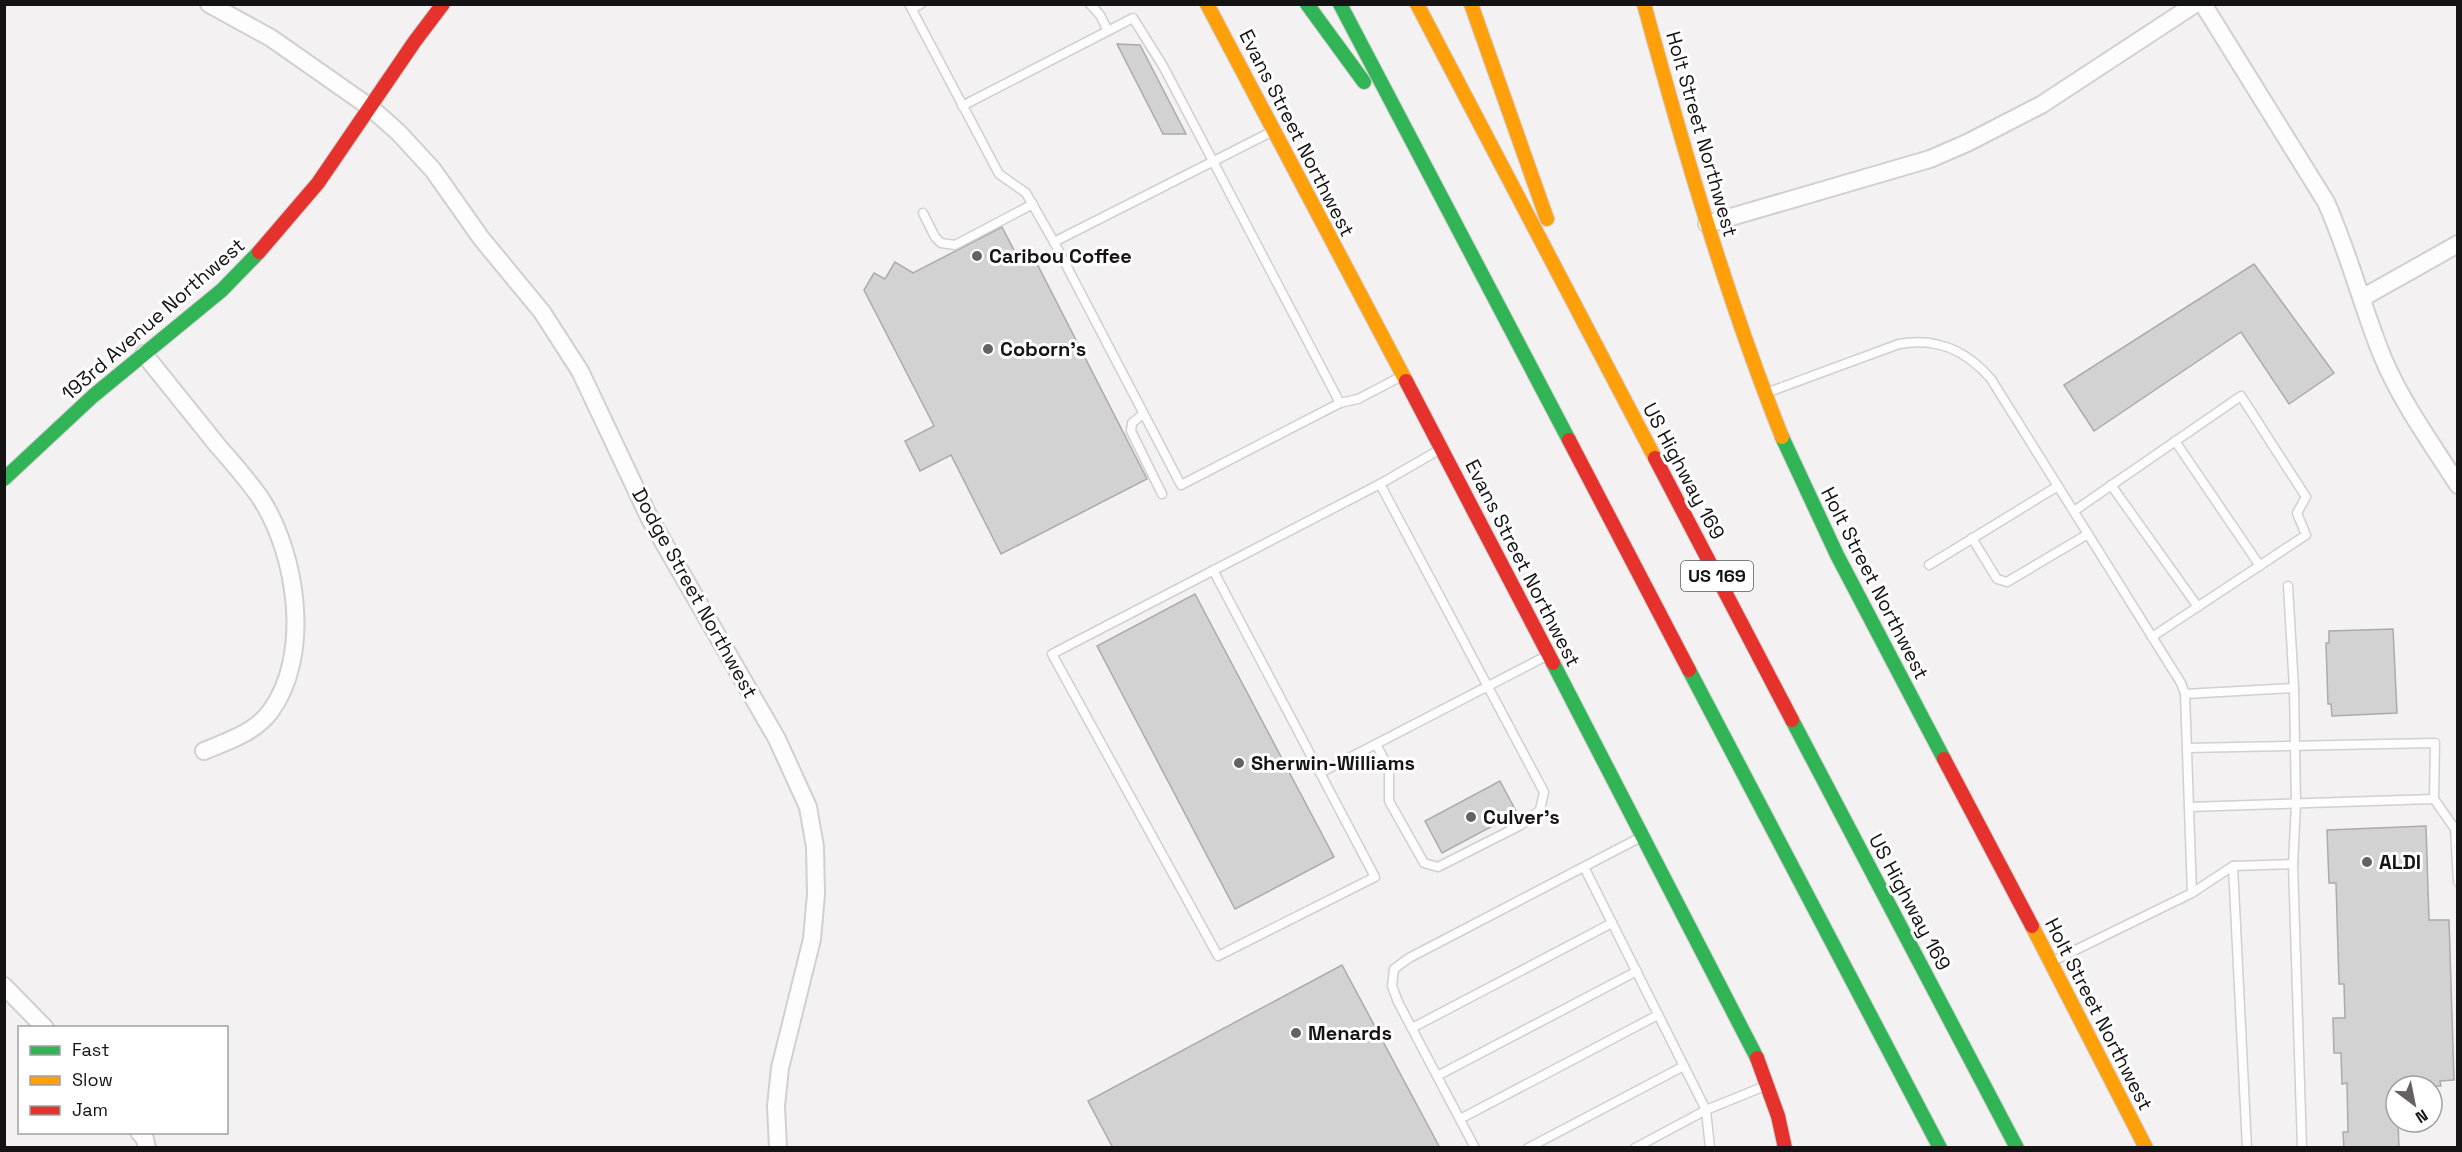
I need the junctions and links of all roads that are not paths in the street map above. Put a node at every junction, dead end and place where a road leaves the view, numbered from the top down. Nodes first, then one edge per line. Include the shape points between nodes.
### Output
1 (209, 4) edge
2 (443, 4) edge
3 (921, 4) edge
4 (1089, 4) edge
5 (1207, 4) edge
6 (1307, 4) edge
7 (1340, 4) edge
8 (1417, 4) edge
9 (1471, 4) edge
10 (1644, 4) edge
11 (2195, 4) edge
12 (2203, 4) edge
13 (910, 7) edge
14 (1108, 31) junction
15 (962, 106) junction
16 (371, 108) junction
17 (1273, 130) junction
18 (1212, 162) junction
19 (1423, 162) junction
20 (1033, 204) junction
21 (923, 213) dead end
22 (1707, 225) junction
23 (1054, 242) junction
24 (2457, 244) edge
25 (2361, 298) junction
26 (1583, 321) junction
27 (144, 354) junction
28 (1402, 375) junction
29 (1765, 394) junction
30 (1340, 403) junction
31 (1143, 414) junction
32 (2175, 441) junction
33 (1442, 448) junction
34 (4, 479) edge
35 (1380, 484) junction
36 (2111, 485) junction
37 (2457, 485) edge
38 (2058, 486) junction
39 (1162, 494) dead end
40 (2074, 511) junction
41 (2088, 534) junction
42 (1972, 538) junction
43 (1929, 565) dead end
44 (2260, 566) junction
45 (1213, 570) junction
46 (2288, 586) dead end
47 (2198, 607) junction
48 (2152, 637) junction
49 (1548, 655) junction
50 (1487, 687) junction
51 (2294, 688) junction
52 (2185, 694) junction
53 (1376, 744) junction
54 (2295, 746) junction
55 (2187, 748) junction
56 (204, 751) dead end
57 (1320, 772) junction
58 (2433, 799) junction
59 (2296, 803) junction
60 (2189, 807) junction
61 (1643, 836) junction
62 (2293, 864) junction
63 (2232, 866) junction
64 (1584, 867) junction
65 (2457, 882) edge
66 (2192, 893) junction
67 (1612, 923) junction
68 (2051, 962) junction
69 (1636, 971) junction
70 (4, 986) edge
71 (1658, 1016) junction
72 (43, 1026) edge
73 (1412, 1028) junction
74 (1684, 1066) junction
75 (1437, 1076) junction
76 (1768, 1084) junction
77 (1706, 1110) junction
78 (1460, 1119) junction
79 (141, 1134) edge
80 (147, 1148) edge
81 (778, 1148) edge
82 (1475, 1148) edge
83 (1528, 1148) edge
84 (1635, 1148) edge
85 (1710, 1148) edge
86 (1785, 1148) edge
87 (1940, 1148) edge
88 (2017, 1148) edge
89 (2146, 1148) edge
90 (2247, 1148) edge
91 (2302, 1148) edge

1 - 16 street, Dodge Street Northwest via 272,38
2 - 16 main road, 193rd Avenue Northwest
3 - 13 lane
4 - 14 lane
5 - 17 main road, Evans Street Northwest
6 - 19 main road
7 - 19 main road
8 - 26 main road, US Highway 169 / US 169
9 - 26 main road
10 - 22 main road, Holt Street Northwest
11 - 22 street via 2041,105 1967,143 1930,159
12 - 25 street via 2326,202
13 - 15 lane
14 - 15 lane
14 - 18 lane via 1133,18
15 - 20 lane via 999,174 1026,193
16 - 27 main road, 193rd Avenue Northwest via 318,183 248,265
16 - 81 street, Dodge Street Northwest via 422,157 561,341 596,402 650,519 777,739 808,807 815,847 816,894 812,939 780,1068 776,1106
17 - 18 lane
17 - 28 main road, Evans Street Northwest
18 - 23 lane
18 - 30 lane
19 - 87 main road
20 - 21 lane via 955,244 940,243
20 - 23 lane
22 - 29 main road, Holt Street Northwest
23 - 31 lane
24 - 25 street
25 - 37 street via 2399,389
26 - 88 main road, US Highway 169 / US 169
27 - 34 main road, 193rd Avenue Northwest
27 - 56 street via 261,500 282,546 293,596 294,646 281,692 270,712 241,735
28 - 30 lane via 1358,399
28 - 33 main road, Evans Street Northwest
29 - 38 lane via 1899,344 1917,341 1943,345 1965,355 1991,379
29 - 68 main road, Holt Street Northwest via 1813,506
30 - 31 lane via 1181,485
31 - 39 lane via 1132,423 1131,431
32 - 36 lane
32 - 44 lane
32 - 44 lane via 2241,396 2306,497 2296,513 2306,535
33 - 35 lane
33 - 49 main road, Evans Street Northwest
35 - 45 lane
35 - 50 lane
36 - 40 lane
36 - 47 lane
38 - 40 lane
38 - 42 lane
40 - 41 lane
41 - 42 lane via 2007,582 1997,579
41 - 48 lane
42 - 43 lane
44 - 47 lane
45 - 57 lane
45 - 57 lane via 1052,654 1218,956 1375,877
46 - 51 lane
47 - 48 lane
48 - 52 lane
49 - 50 lane
49 - 61 main road, Evans Street Northwest
50 - 53 lane
50 - 53 lane via 1544,792 1540,810 1490,841 1438,867 1424,863 1389,801 1389,769
51 - 52 lane
51 - 54 lane
52 - 55 lane
53 - 57 lane
54 - 55 lane
54 - 58 lane via 2434,743
54 - 59 lane
55 - 60 lane
58 - 59 lane
58 - 65 lane via 2455,829
59 - 60 lane
59 - 62 lane
60 - 66 lane
61 - 64 lane
61 - 76 main road, Evans Street Northwest via 1754,1049
62 - 63 lane
62 - 91 lane
63 - 66 lane
63 - 90 lane
64 - 67 lane
64 - 73 lane via 1394,969 1392,986
66 - 68 lane
67 - 69 lane
67 - 73 lane
68 - 89 main road, Holt Street Northwest
69 - 71 lane
69 - 75 lane
70 - 72 street
71 - 74 lane
71 - 78 lane
73 - 75 lane
74 - 77 lane
74 - 83 lane
75 - 78 lane
76 - 77 lane
76 - 86 main road, Evans Street Northwest
77 - 84 lane
77 - 85 lane
78 - 82 lane
79 - 80 street

